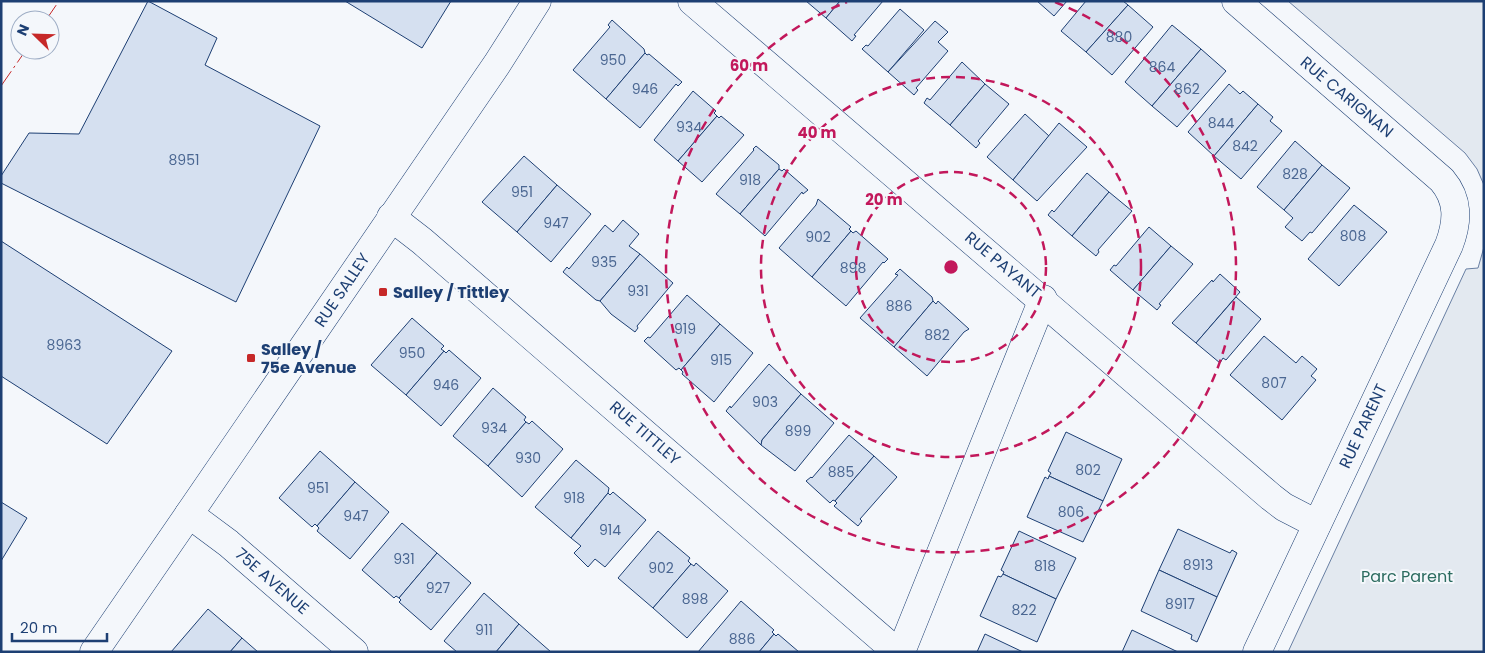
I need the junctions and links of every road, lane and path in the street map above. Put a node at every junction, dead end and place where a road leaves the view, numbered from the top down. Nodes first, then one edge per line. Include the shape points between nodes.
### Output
1 (537, 1) edge
2 (692, 1) edge
3 (1236, 1) edge
4 (1453, 197) joint
5 (391, 217) junction
6 (1043, 299) junction
7 (189, 514) junction
8 (1318, 524) junction
9 (94, 652) edge
10 (354, 652) edge
11 (897, 652) edge
12 (901, 652) edge
13 (1257, 652) edge

1 - 5 street, RUE SALLEY
2 - 6 street, RUE PAYANT
3 - 4 street, RUE CARIGNAN via 1430,167 1449,187
4 - 8 street, RUE PARENT via 1456,218 1453,235
5 - 7 street, RUE SALLEY
5 - 11 street, RUE TITTLEY
6 - 8 street, RUE PAYANT via 1284,507
6 - 12 street
7 - 9 street, RUE SALLEY
7 - 10 street, 75E AVENUE
8 - 13 street, RUE PARENT

